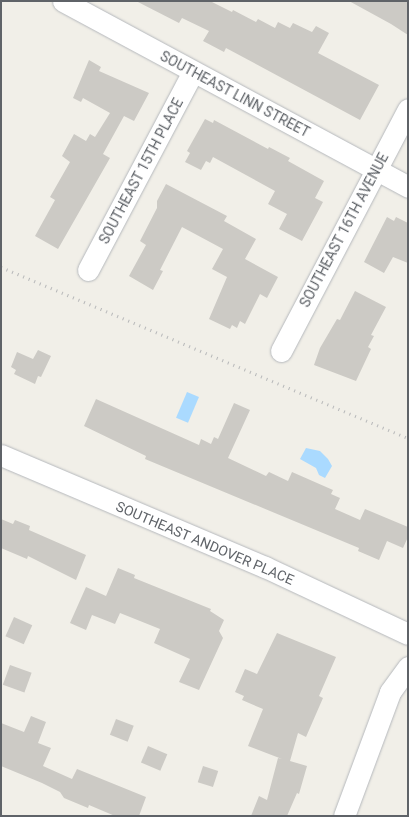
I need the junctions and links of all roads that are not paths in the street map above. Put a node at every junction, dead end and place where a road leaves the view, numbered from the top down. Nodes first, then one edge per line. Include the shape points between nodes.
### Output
1 (63, 1) edge
2 (193, 72) junction
3 (408, 109) edge
4 (375, 170) junction
5 (408, 187) edge
6 (88, 270) dead end
7 (281, 351) dead end
8 (1, 455) edge
9 (408, 634) edge
10 (408, 667) edge
11 (344, 816) edge

1 - 2 street, SOUTHEAST LINN STREET
2 - 4 street, SOUTHEAST LINN STREET
2 - 6 street, SOUTHEAST 15TH PLACE
3 - 4 street, SOUTHEAST 16TH AVENUE
4 - 5 street, SOUTHEAST LINN STREET
4 - 7 street, SOUTHEAST 16TH AVENUE
8 - 9 street, SOUTHEAST ANDOVER PLACE via 265,567
10 - 11 street via 390,692 368,744

